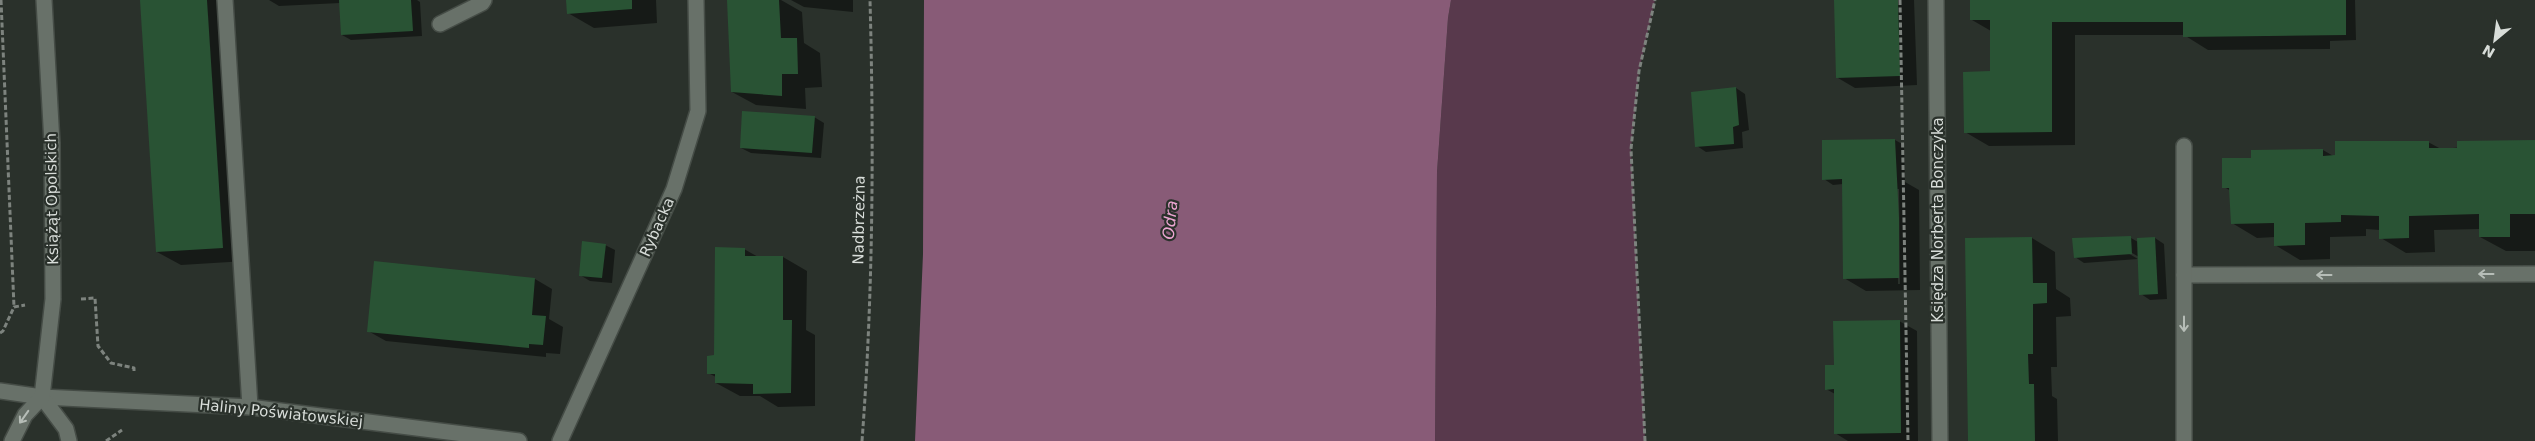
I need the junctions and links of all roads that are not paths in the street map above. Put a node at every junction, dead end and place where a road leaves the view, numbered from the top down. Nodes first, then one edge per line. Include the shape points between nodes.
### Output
1 (44, 0) edge
2 (225, 0) edge
3 (484, 0) edge
4 (696, 0) edge
5 (1936, 0) edge
6 (440, 24) dead end
7 (2184, 146) dead end
8 (2535, 274) edge
9 (2184, 276) junction
10 (0, 391) edge
11 (42, 397) junction
12 (250, 407) junction
13 (12, 441) edge
14 (69, 441) edge
15 (520, 441) edge
16 (560, 441) edge
17 (1940, 441) edge
18 (2184, 441) edge

1 - 11 street, Książąt Opolskich via 52,143 53,300
2 - 12 street
3 - 6 street
4 - 16 street, Rybacka via 698,111 674,189
5 - 17 street, Księdza Norberta Bonczyka
7 - 9 street
8 -> 9 street
9 -> 18 street
10 - 11 street, Haliny Poświatowskiej
11 - 12 street, Haliny Poświatowskiej
11 -> 13 street via 25,415
11 - 14 street via 66,429
12 - 15 street, Haliny Poświatowskiej

